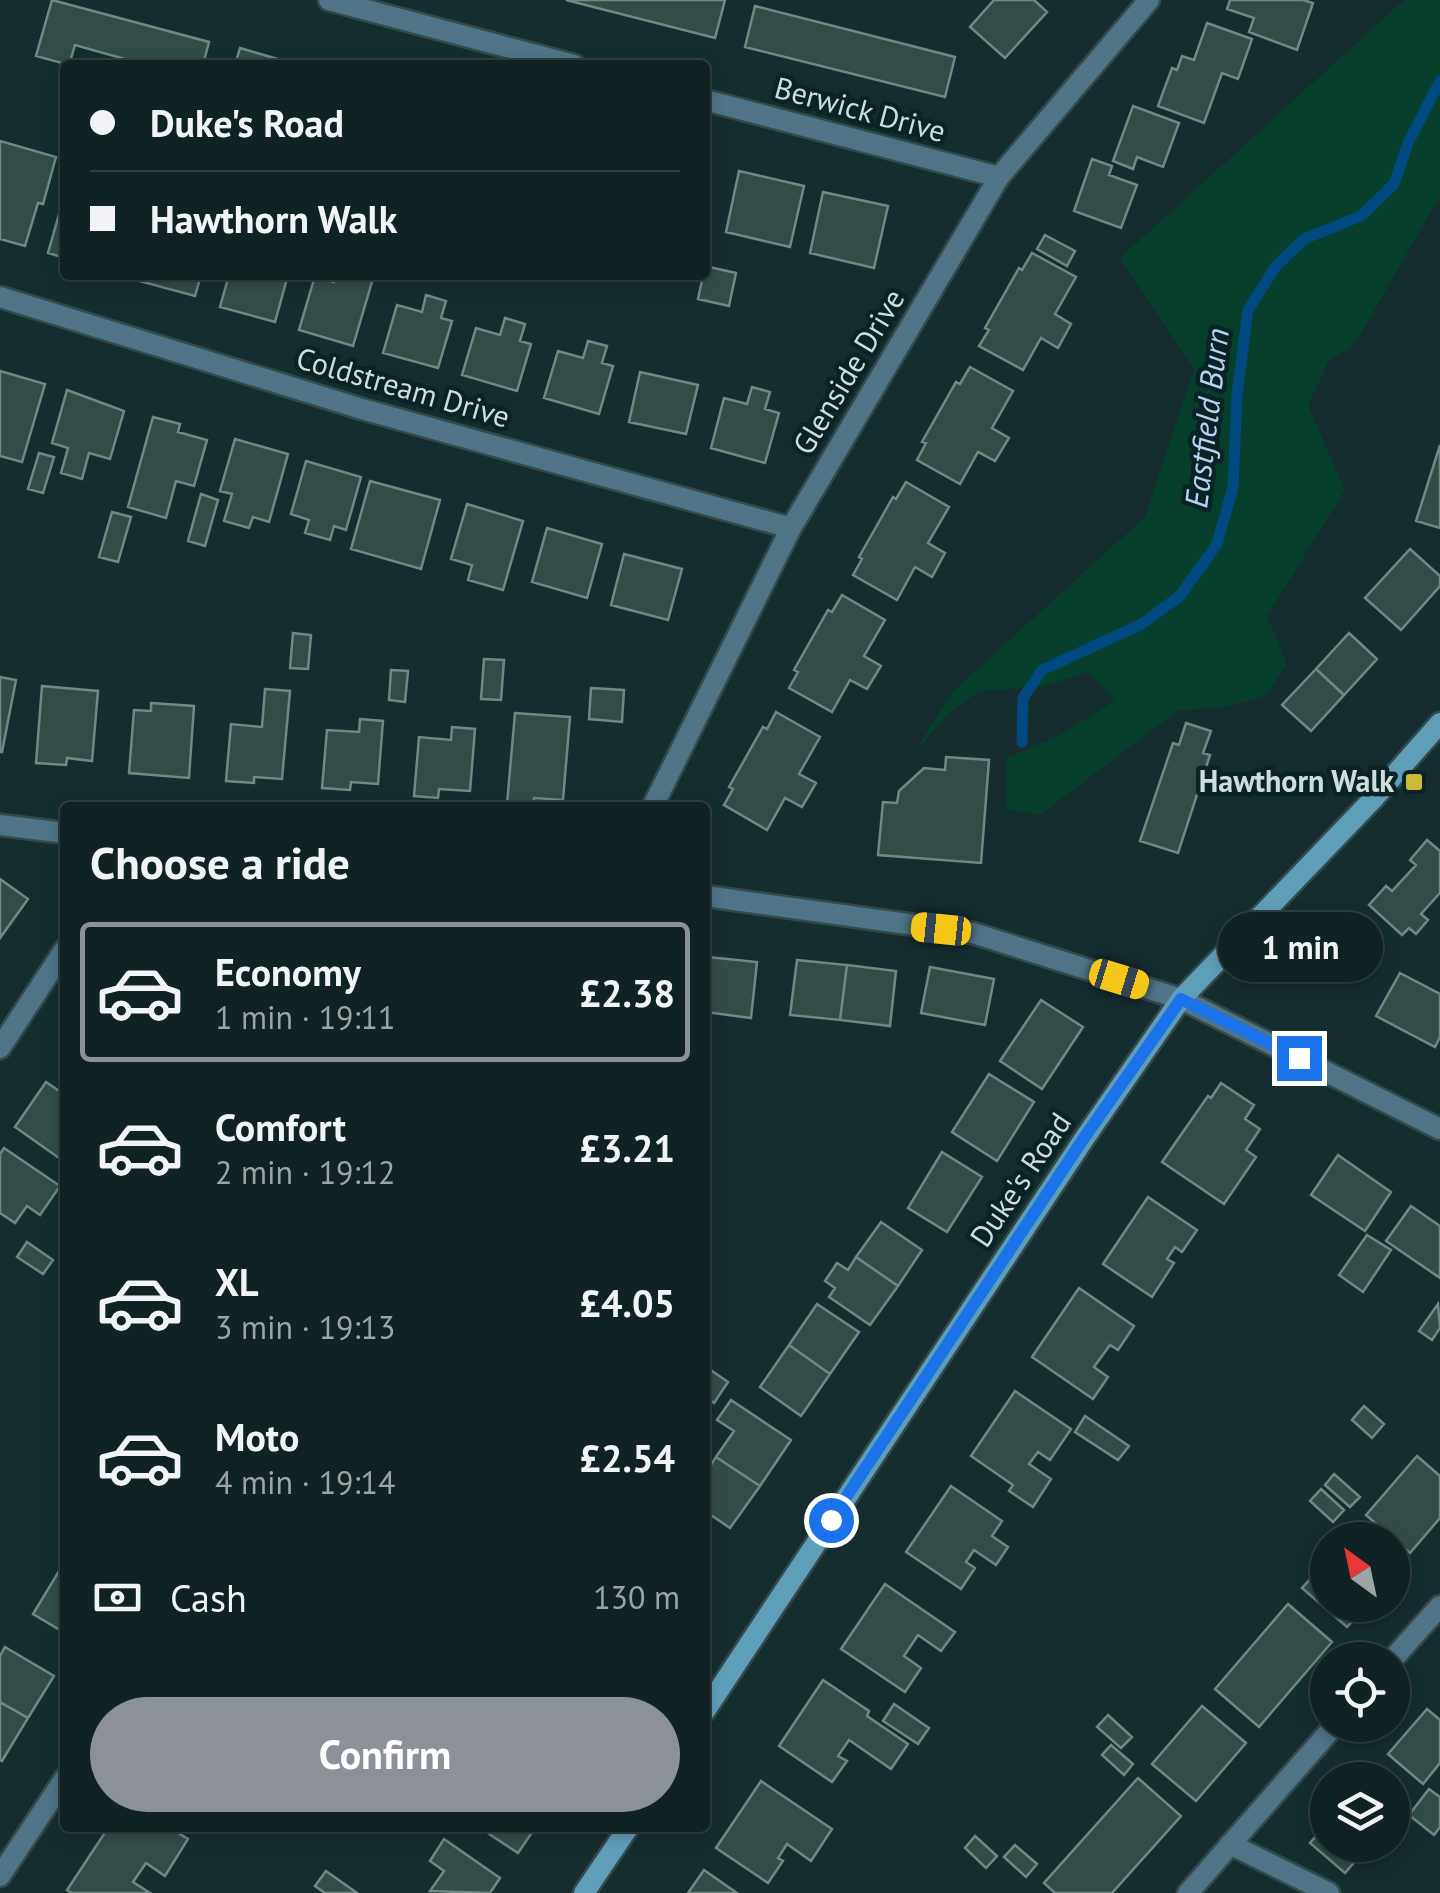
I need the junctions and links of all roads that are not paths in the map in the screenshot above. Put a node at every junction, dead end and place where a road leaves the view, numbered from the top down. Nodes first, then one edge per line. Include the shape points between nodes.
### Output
1 (329, 0) edge
2 (1148, 0) edge
3 (555, 60) edge
4 (710, 101) edge
5 (999, 178) junction
6 (0, 297) edge
7 (791, 528) junction
8 (1440, 724) edge
9 (655, 802) edge
10 (0, 826) edge
11 (60, 832) edge
12 (710, 897) edge
13 (60, 957) edge
14 (1181, 999) junction
15 (0, 1048) edge
16 (1440, 1129) edge
17 (1440, 1606) edge
18 (1408, 1642) edge
19 (710, 1703) edge
20 (1320, 1742) edge
21 (60, 1786) edge
22 (625, 1832) edge
23 (1230, 1844) junction
24 (0, 1876) edge
25 (584, 1893) edge
26 (1188, 1893) edge
27 (1330, 1893) edge

1 - 3 street
2 - 5 street, Glenside Drive
4 - 5 street, Berwick Drive
5 - 7 street, Glenside Drive
6 - 7 street, Coldstream Drive via 362,409
7 - 9 street, Glenside Drive
8 - 14 main road, Duke's Road
10 - 11 street
12 - 14 street via 973,932
13 - 15 street
14 - 16 street
14 - 19 main road, Duke's Road
17 - 18 street
20 - 23 street
21 - 24 street
22 - 25 main road
23 - 26 street
23 - 27 street

